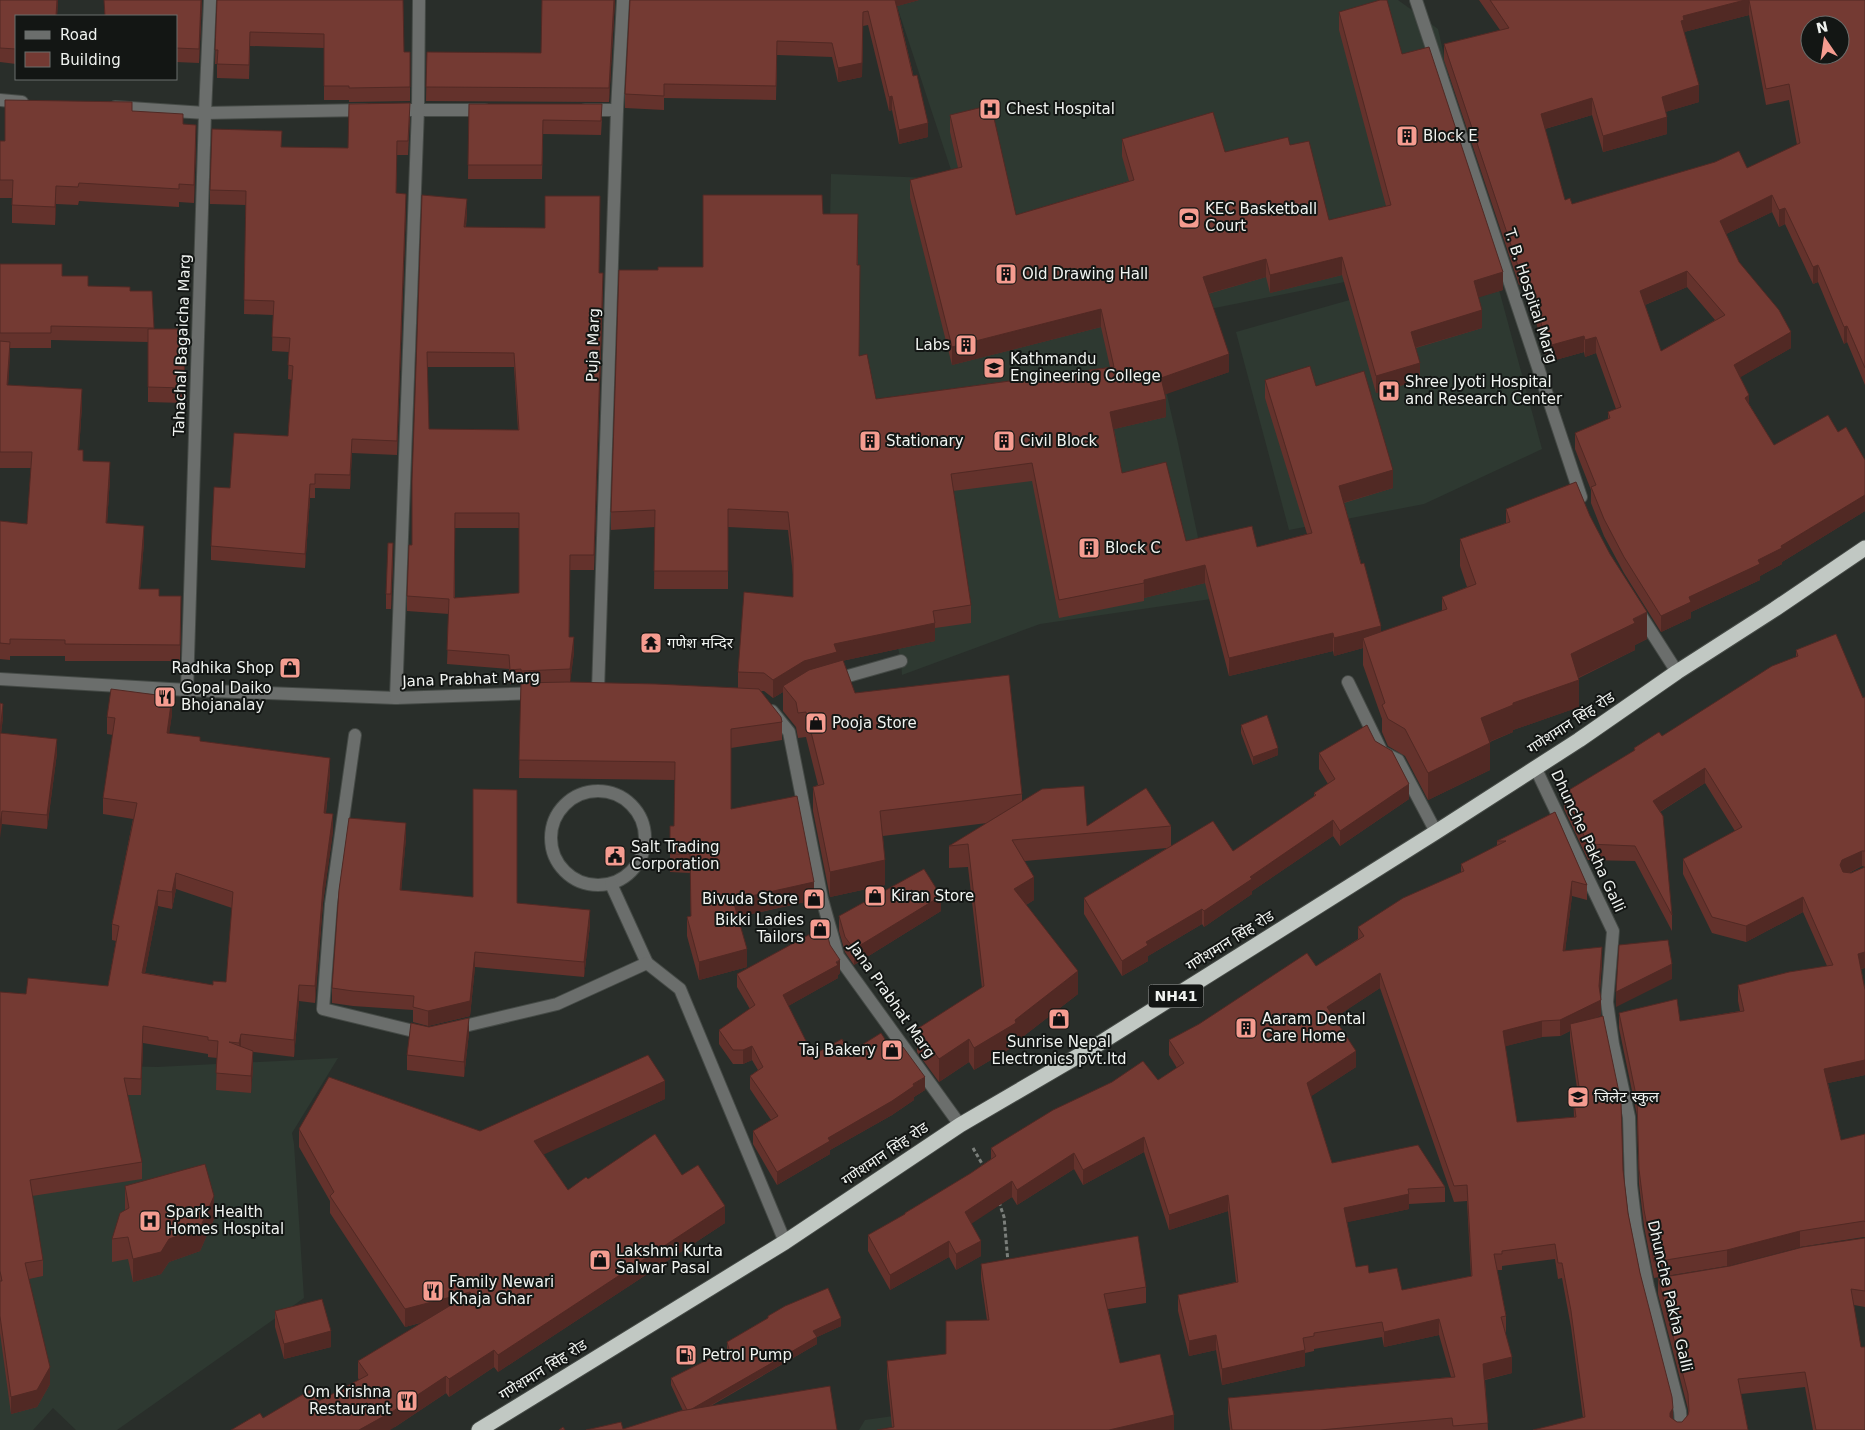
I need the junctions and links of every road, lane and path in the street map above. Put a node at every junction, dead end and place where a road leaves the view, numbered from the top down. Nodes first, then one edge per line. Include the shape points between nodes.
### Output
1 (210, 0) edge
2 (419, 0) edge
3 (623, 0) edge
4 (1416, 0) edge
5 (0, 100) edge
6 (39, 103) edge
7 (98, 106) edge
8 (418, 109) junction
9 (380, 110) edge
10 (399, 110) edge
11 (498, 110) edge
12 (577, 110) edge
13 (617, 110) junction
14 (205, 113) junction
15 (1584, 507) edge
16 (1864, 552) edge
17 (1632, 601) edge
18 (901, 661) dead end
19 (1677, 672) junction
20 (0, 679) edge
21 (825, 682) edge
22 (1348, 682) dead end
23 (187, 690) junction
24 (598, 692) edge
25 (550, 693) edge
26 (396, 698) junction
27 (771, 704) edge
28 (355, 735) dead end
29 (1535, 768) junction
30 (1436, 832) junction
31 (612, 884) junction
32 (647, 963) junction
33 (960, 1125) junction
34 (988, 1174) edge
35 (998, 1200) edge
36 (785, 1242) junction
37 (1008, 1268) edge
38 (478, 1430) edge
39 (1678, 1430) edge

1 - 14 street, Tahachal Bagaicha Marg
2 - 8 street
3 - 13 street, Puja Marg
4 - 15 street, T. B. Hospital Marg
5 - 6 street
7 - 14 street
8 - 10 street
8 - 11 street
8 - 26 street
9 - 14 street
12 - 13 street
13 - 24 street, Puja Marg
14 - 23 street, Tahachal Bagaicha Marg
16 - 19 highway, गणेशमान सिंह रोड / NH41
17 - 19 street
18 - 21 street
19 - 29 highway, गणेशमान सिंह रोड / NH41
20 - 23 street, Jana Prabhat Marg
22 - 30 street via 1382,752 1398,760
23 - 26 street, Jana Prabhat Marg
25 - 26 street, Jana Prabhat Marg
27 - 33 street, Jana Prabhat Marg via 790,732 822,898 838,956
28 - 32 street via 331,904 324,1009 428,1034 557,1004
29 - 30 highway, गणेशमान सिंह रोड / NH41
29 - 39 street, Dhunche Pakha Galli via 1613,931 1607,1002 1629,1117 1636,1227 1680,1411 1681,1426
30 - 33 highway, गणेशमान सिंह रोड / NH41 via 1098,1046
31 - 31 street via 595,886 580,882 566,874 556,861 550,846 550,830 564,804 575,796 602,791 615,794 628,801 644,824 645,846 637,866
31 - 32 street
32 - 36 street via 680,989
33 - 34 path
33 - 36 highway, गणेशमान सिंह रोड / NH41
35 - 37 path via 1004,1217
36 - 38 highway, गणेशमान सिंह रोड / NH41

